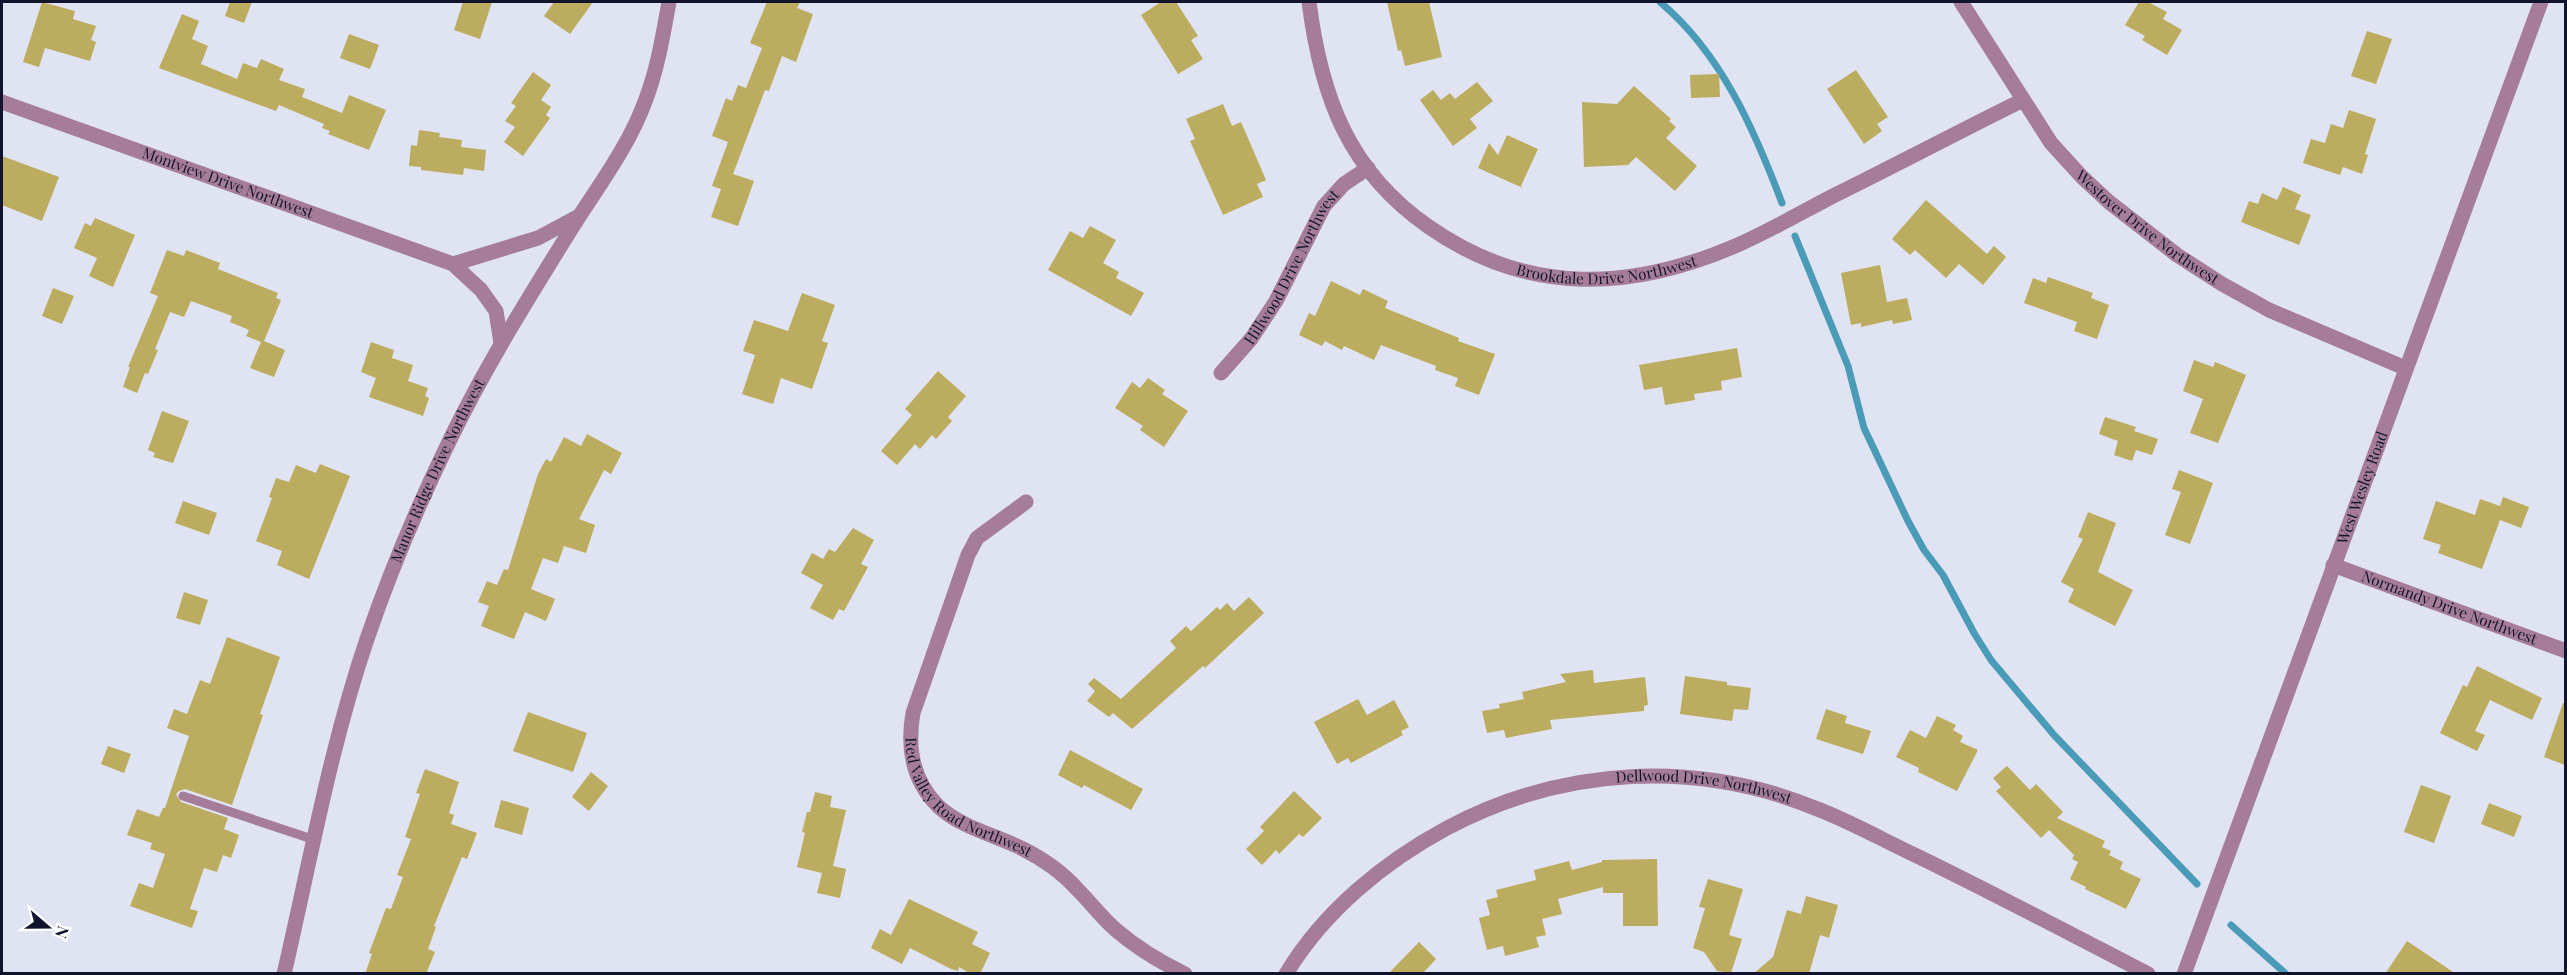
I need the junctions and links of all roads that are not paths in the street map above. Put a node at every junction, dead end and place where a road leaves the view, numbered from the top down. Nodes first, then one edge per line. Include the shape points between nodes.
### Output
1 (669, 2) edge
2 (1309, 2) edge
3 (1960, 2) edge
4 (2541, 2) edge
5 (2023, 100) junction
6 (2, 102) edge
7 (1368, 168) junction
8 (579, 216) junction
9 (453, 264) junction
10 (501, 343) junction
11 (2405, 368) junction
12 (1221, 373) dead end
13 (1026, 501) dead end
14 (2333, 565) junction
15 (2565, 651) edge
16 (183, 796) dead end
17 (315, 840) junction
18 (284, 974) edge
19 (1185, 974) edge
20 (1286, 974) edge
21 (2148, 974) edge
22 (2184, 974) edge

1 - 8 street, Manor Ridge Drive Northwest via 661,53 645,102 627,141
2 - 7 street, Brookdale Drive Northwest via 1323,81 1335,112
3 - 5 street, Westover Drive Northwest
4 - 11 street, West Wesley Road
5 - 7 street, Brookdale Drive Northwest via 1741,243 1684,264 1615,280 1546,277 1476,255 1418,220
5 - 11 street, Westover Drive Northwest via 2051,143 2082,177 2177,255 2269,310
6 - 9 street, Montview Drive Northwest
7 - 12 street, Hillwood Drive Northwest via 1344,184 1324,206 1276,301 1251,339
8 - 9 street via 537,238
8 - 10 street, Manor Ridge Drive Northwest
9 - 10 street, Montview Drive Northwest via 481,290 496,311
10 - 17 street, Manor Ridge Drive Northwest via 444,452 367,640 340,730
11 - 14 street, West Wesley Road
13 - 19 street, Red Valley Road Northwest via 977,538 968,555 913,713 909,734 914,766 937,805 954,819 1024,849 1055,868 1114,928 1143,951
14 - 15 street, Normandy Drive Northwest
14 - 22 street, West Wesley Road
16 - 17 lane
17 - 18 street, Manor Ridge Drive Northwest
20 - 21 street, Dellwood Drive Northwest via 1329,917 1416,845 1470,816 1520,798 1580,781 1640,775 1720,781 1820,810

